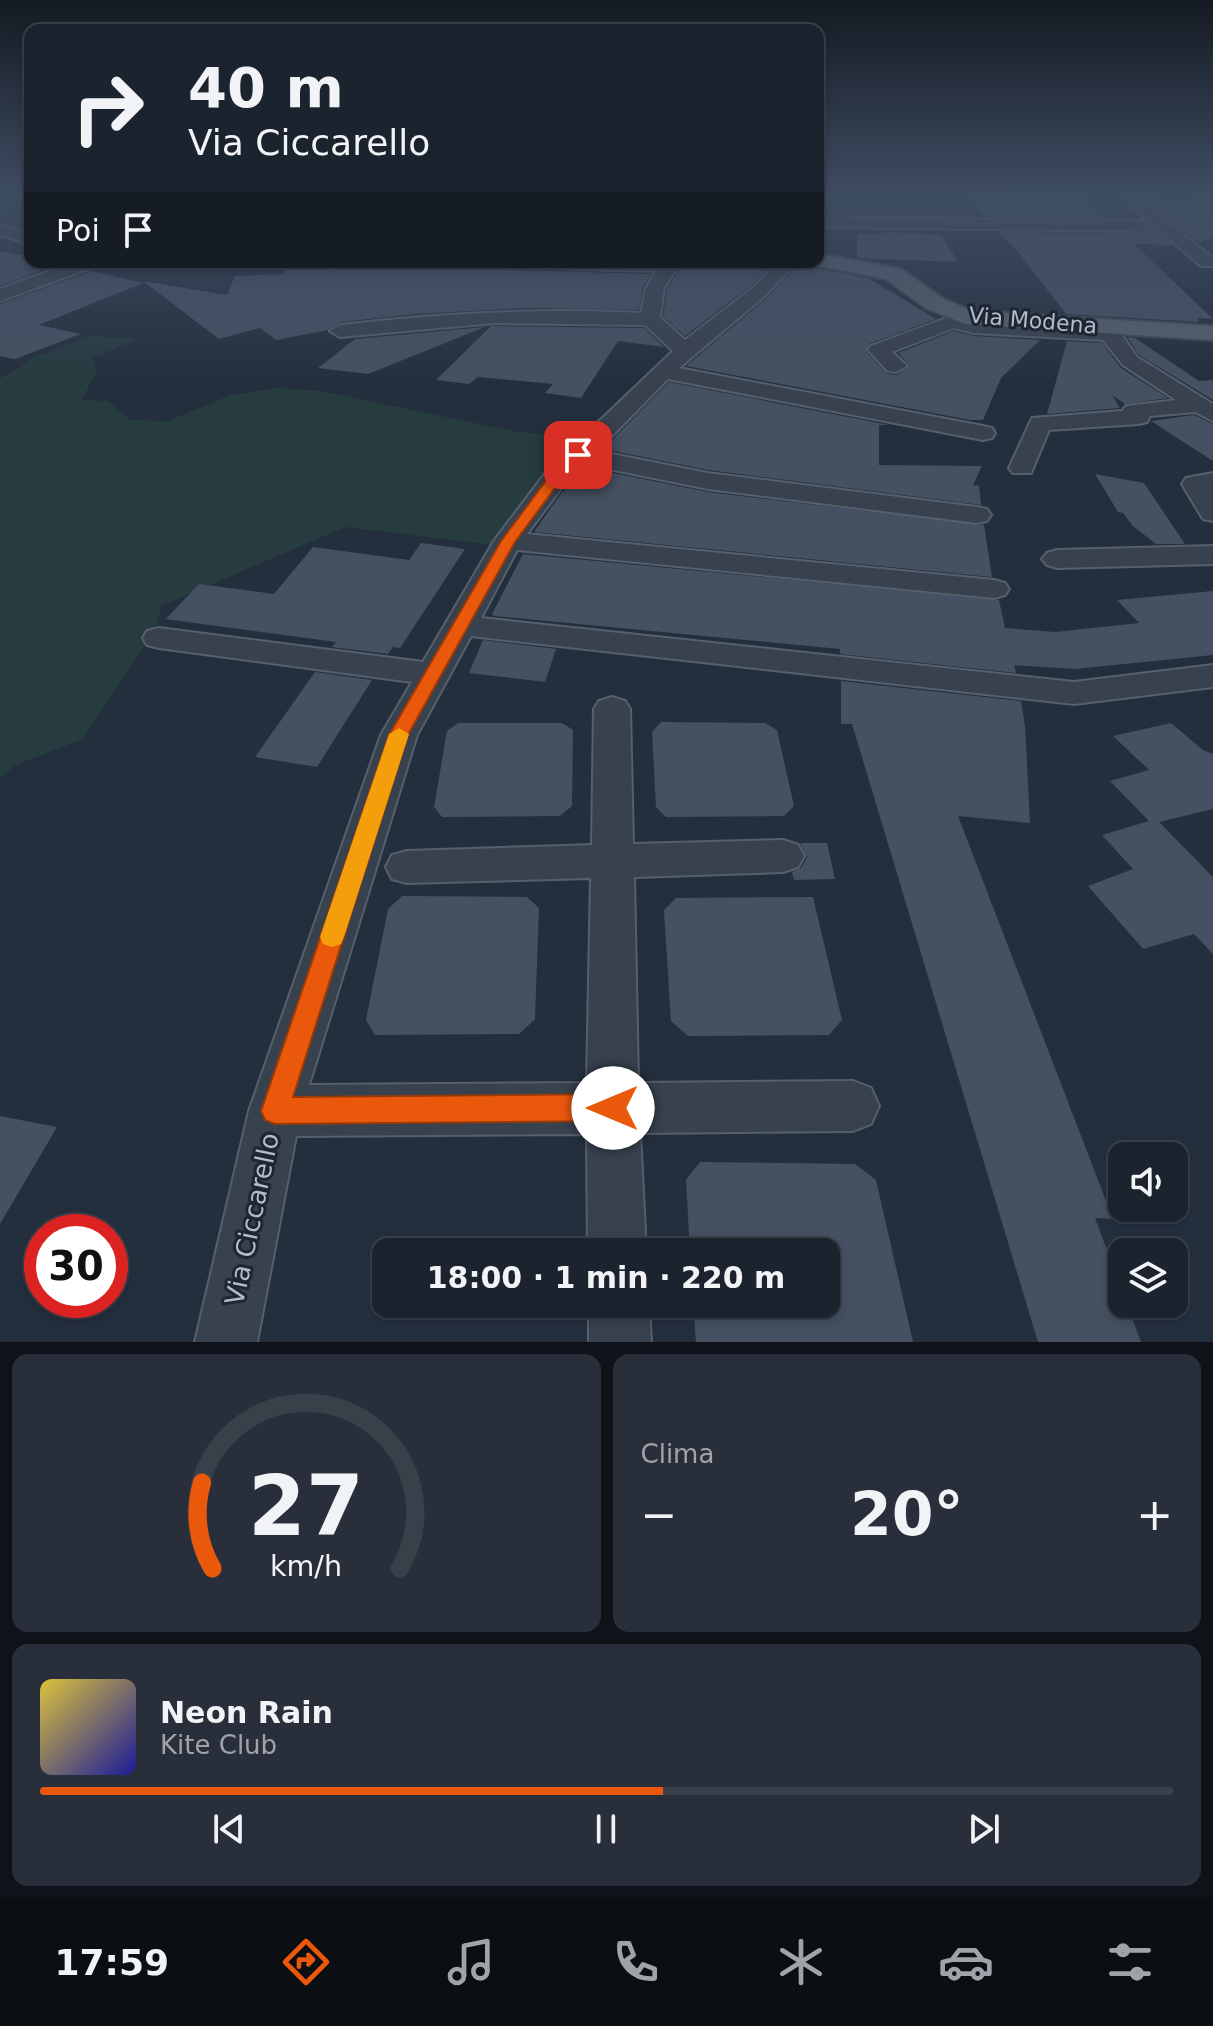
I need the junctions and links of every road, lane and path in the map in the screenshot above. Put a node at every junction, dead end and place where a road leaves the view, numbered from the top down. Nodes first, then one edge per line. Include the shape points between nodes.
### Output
1 (1202, 258) edge
2 (824, 261) edge
3 (1207, 262) dead end
4 (73, 268) edge
5 (666, 268) edge
6 (782, 268) edge
7 (1, 294) edge
8 (650, 319) junction
9 (960, 320) junction
10 (340, 331) dead end
11 (1213, 333) edge
12 (675, 361) junction
13 (896, 366) dead end
14 (1206, 410) edge
15 (983, 433) dead end
16 (578, 455) junction
17 (1022, 468) dead end
18 (1213, 481) edge
19 (1213, 513) edge
20 (977, 515) dead end
21 (508, 541) junction
22 (1213, 555) edge
23 (1057, 559) dead end
24 (994, 589) dead end
25 (461, 625) junction
26 (159, 638) dead end
27 (433, 674) junction
28 (1213, 676) edge
29 (612, 709) dead end
30 (783, 856) dead end
31 (613, 861) junction
32 (407, 867) dead end
33 (853, 1106) dead end
34 (613, 1108) junction
35 (275, 1111) junction
36 (617, 1238) edge
37 (619, 1318) edge
38 (226, 1342) edge
39 (620, 1342) edge

1 - 3 street
2 - 9 main road, Via Modena via 893,274
4 - 7 street
5 - 8 street via 650,297
6 - 12 street, Via Ciccarello
8 - 10 street via 512,316
8 - 12 street
9 - 11 main road, Via Modena
9 - 13 street via 878,350
9 - 14 street via 974,327 1107,334 1130,361
12 - 15 street
12 - 16 street, Via Ciccarello
14 - 17 street via 1134,411 1139,417 1040,423
16 - 20 street via 708,481
16 - 21 street, Via Ciccarello
18 - 19 street via 1195,484
21 - 24 street
21 - 25 street, Via Ciccarello
22 - 23 street
25 - 27 street, Via Ciccarello
25 - 28 street via 1074,693
26 - 27 street
27 - 35 street, Via Ciccarello via 399,735
29 - 31 street
30 - 31 street
31 - 32 street
31 - 34 street
33 - 34 street
34 - 35 street
34 - 36 street
35 - 38 street, Via Ciccarello
37 - 39 street

